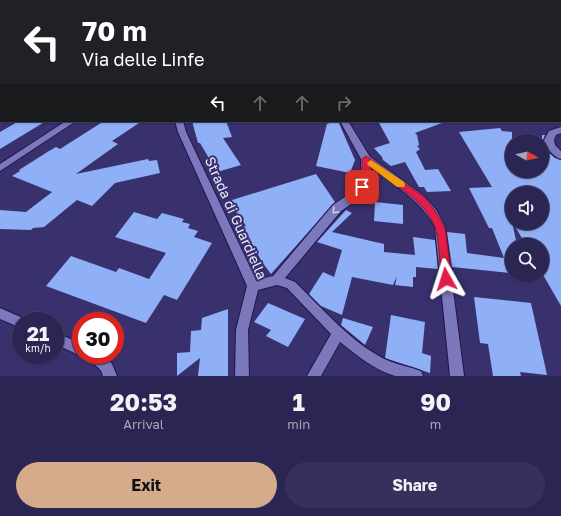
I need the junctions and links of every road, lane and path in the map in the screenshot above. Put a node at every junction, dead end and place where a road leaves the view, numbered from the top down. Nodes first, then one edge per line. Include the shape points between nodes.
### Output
1 (70, 122) edge
2 (179, 122) edge
3 (345, 122) edge
4 (561, 130) edge
5 (561, 156) edge
6 (366, 159) junction
7 (0, 168) edge
8 (277, 280) junction
9 (253, 286) junction
10 (0, 313) edge
11 (12, 319) edge
12 (338, 333) junction
13 (104, 364) edge
14 (110, 376) edge
15 (242, 376) edge
16 (314, 376) edge
17 (416, 376) edge
18 (457, 376) edge

1 - 7 street
2 - 9 street, Strada di Guardiella
3 - 6 street
4 - 5 street via 552,133 549,140
6 -> 8 street via 366,174 362,187 337,208
6 - 18 street via 420,199 440,228
8 - 9 street
8 - 12 street via 291,285
9 - 15 street, Strada di Guardiella via 242,330
10 - 11 street
12 - 16 street
12 - 17 street via 385,366
13 - 14 street

